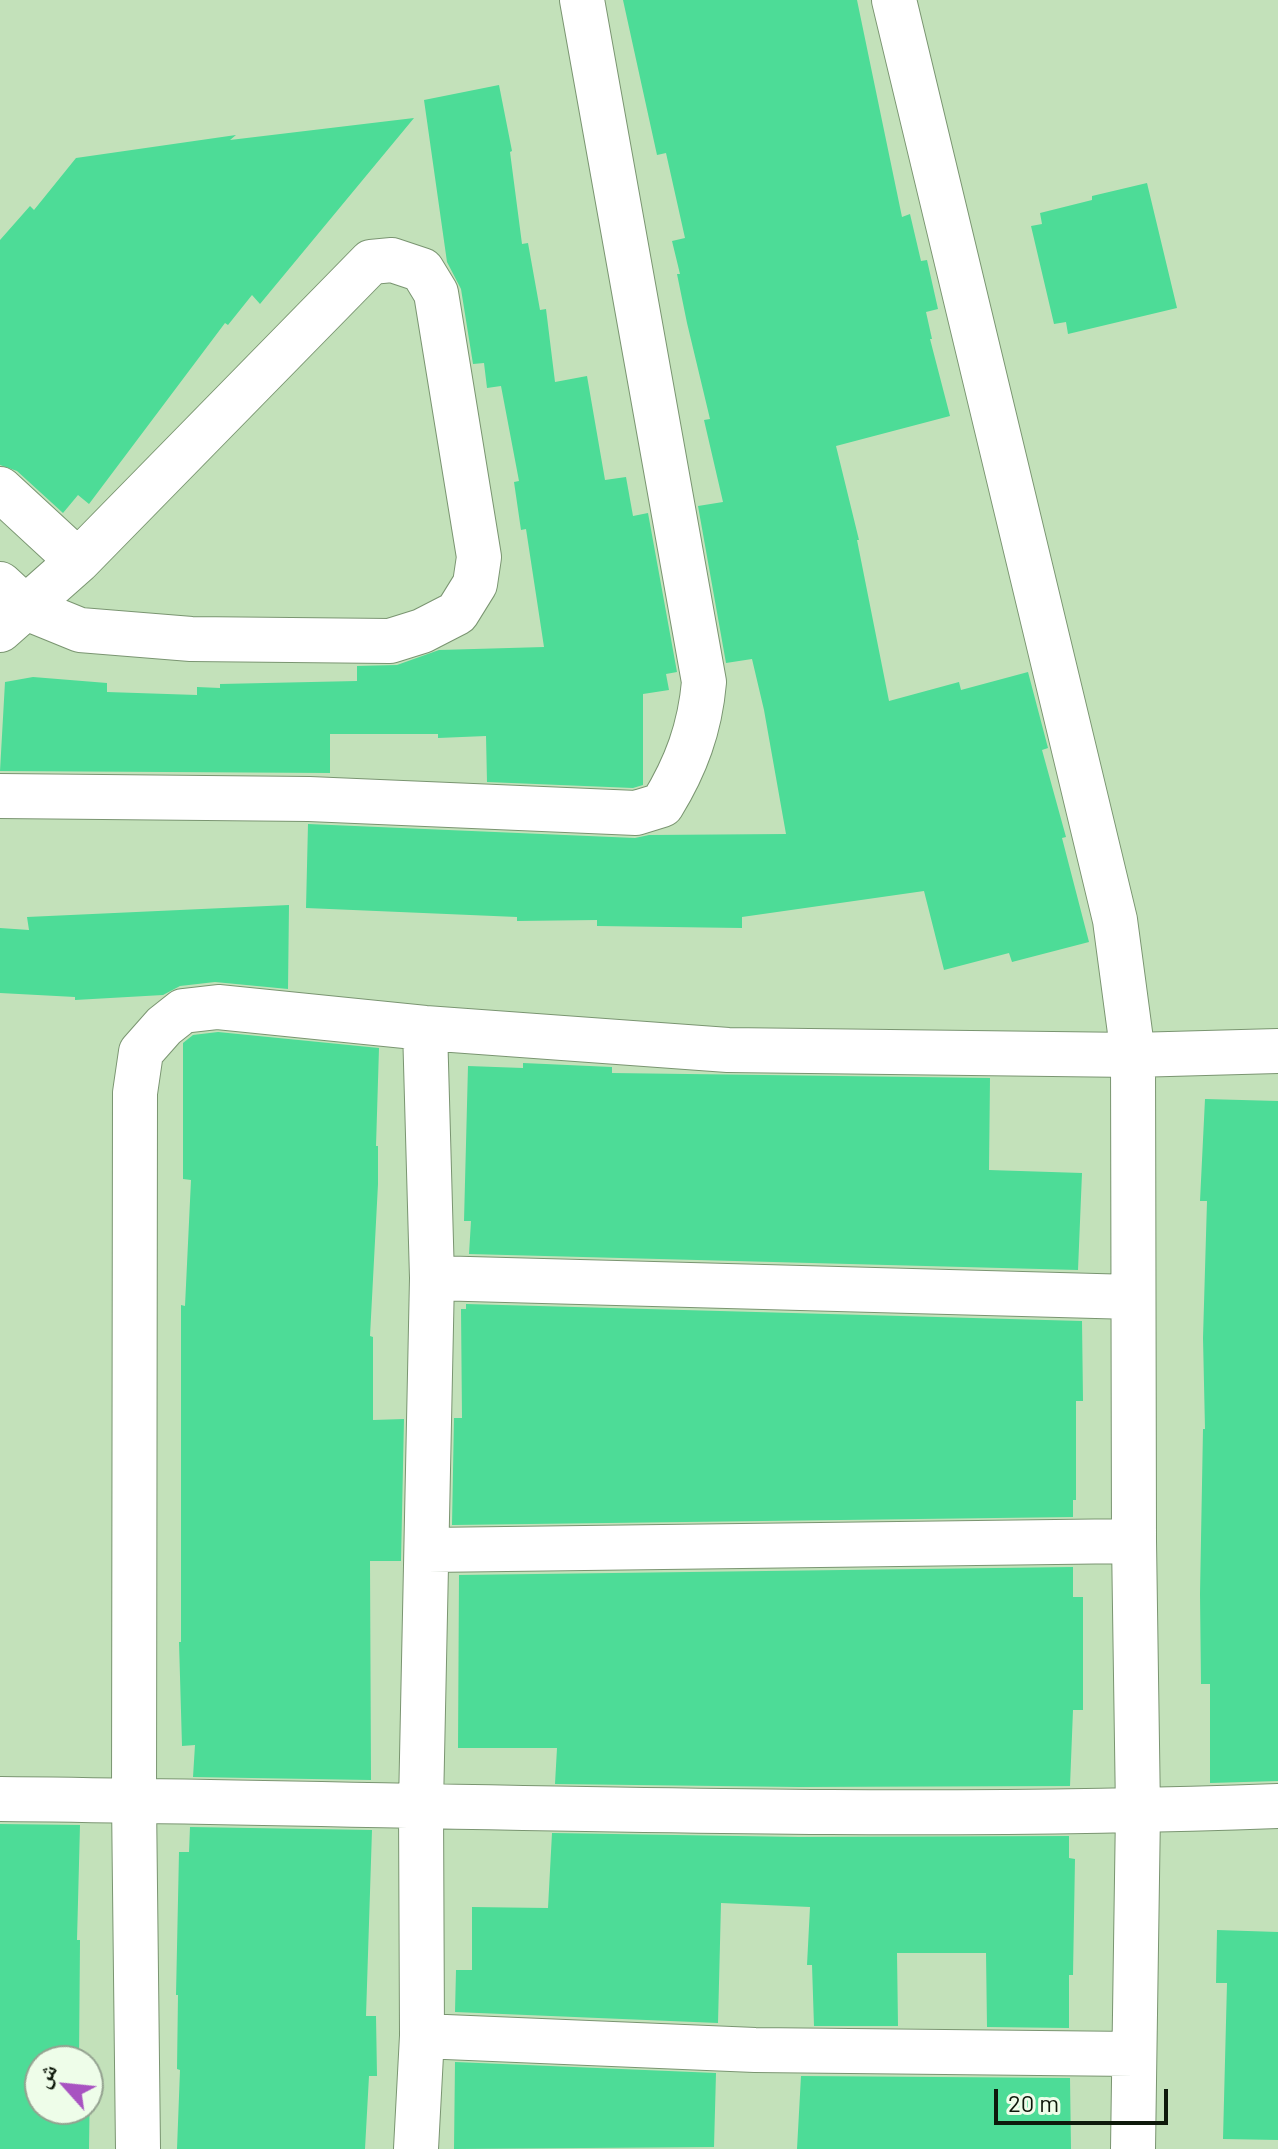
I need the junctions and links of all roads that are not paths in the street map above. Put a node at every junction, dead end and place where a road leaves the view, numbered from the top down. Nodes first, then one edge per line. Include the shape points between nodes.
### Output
1 (582, 0) edge
2 (894, 0) edge
3 (0, 489) edge
4 (78, 561) junction
5 (9, 607) edge
6 (0, 796) edge
7 (425, 1028) junction
8 (1278, 1051) edge
9 (1133, 1055) junction
10 (432, 1278) junction
11 (1133, 1297) junction
12 (1134, 1541) junction
13 (428, 1550) junction
14 (0, 1799) edge
15 (134, 1800) junction
16 (421, 1805) junction
17 (1278, 1806) edge
18 (1138, 1811) junction
19 (422, 2036) junction
20 (1134, 2054) junction
21 (138, 2149) edge
22 (416, 2149) edge
23 (1133, 2149) edge

1 - 6 street via 704,682 694,743 662,805 636,813 309,799
2 - 9 street via 1115,920
3 - 4 street
4 - 5 street
4 - 5 street via 371,262 392,260 422,270 436,293 479,557 475,584 457,613 390,641 191,639 80,630
7 - 9 street via 728,1050
7 - 10 street
7 - 15 street via 218,1007 183,1011 141,1052 135,1093
8 - 9 street
9 - 11 street
10 - 11 street
10 - 13 street
11 - 12 street
12 - 13 street
12 - 18 street
13 - 16 street
14 - 15 street
15 - 16 street
15 - 21 street
16 - 18 street via 751,1813
16 - 19 street
17 - 18 street
18 - 20 street
19 - 20 street via 755,2050
19 - 22 street
20 - 23 street

